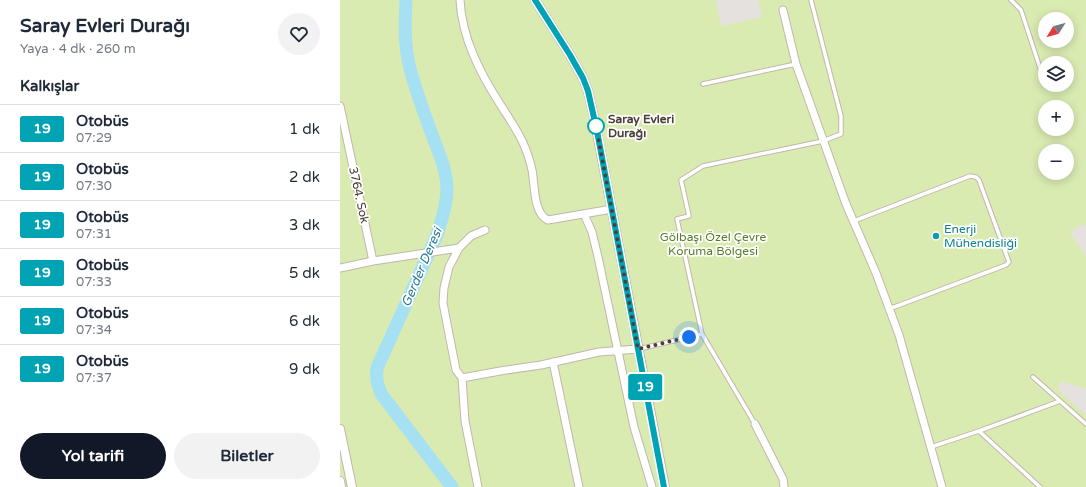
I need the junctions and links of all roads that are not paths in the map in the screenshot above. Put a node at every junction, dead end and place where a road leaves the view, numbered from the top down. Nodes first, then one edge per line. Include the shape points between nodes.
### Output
1 (460, 0) edge
2 (535, 0) edge
3 (811, 0) edge
4 (1011, 0) edge
5 (783, 10) dead end
6 (1038, 62) edge
7 (796, 64) junction
8 (703, 84) dead end
9 (340, 106) edge
10 (823, 141) junction
11 (612, 209) junction
12 (584, 214) junction
13 (853, 221) junction
14 (485, 230) dead end
15 (459, 248) junction
16 (373, 261) junction
17 (340, 268) edge
18 (889, 309) junction
19 (702, 334) junction
20 (638, 349) junction
21 (619, 351) junction
22 (553, 362) junction
23 (1033, 377) dead end
24 (462, 378) junction
25 (1060, 401) junction
26 (755, 424) joint
27 (1086, 424) edge
28 (340, 429) edge
29 (979, 431) junction
30 (931, 447) junction
31 (340, 481) edge
32 (341, 487) edge
33 (352, 487) edge
34 (478, 487) edge
35 (579, 487) edge
36 (652, 487) edge
37 (664, 487) edge
38 (784, 487) edge
39 (942, 487) edge
40 (1040, 487) edge

1 - 12 street via 471,52 524,143 540,214 548,220
2 - 11 street via 570,55 588,91
3 - 10 lane via 841,116 841,134
4 - 6 lane via 1021,10
5 - 7 street
7 - 8 lane
7 - 10 street
9 - 16 street, 3764. Sok
10 - 13 street
10 - 19 lane via 703,166 681,180 689,216 677,219
11 - 12 street
11 - 20 street
12 - 21 street via 597,250
13 - 18 street
13 - 18 lane via 970,176 979,180 1009,262
14 - 15 street via 471,236
15 - 16 street
15 - 24 street via 449,267 443,295 456,370
16 - 17 street
18 - 30 street
19 - 20 lane
19 - 26 lane
20 - 21 street
20 - 37 street
21 - 22 street via 599,352
21 - 36 street via 634,427
22 - 24 street
22 - 35 street
23 - 25 lane
24 - 34 street via 465,421
25 - 27 lane
25 - 29 lane
26 - 38 street via 784,478
28 - 33 street
29 - 30 lane
29 - 40 lane
30 - 39 street
31 - 32 street

